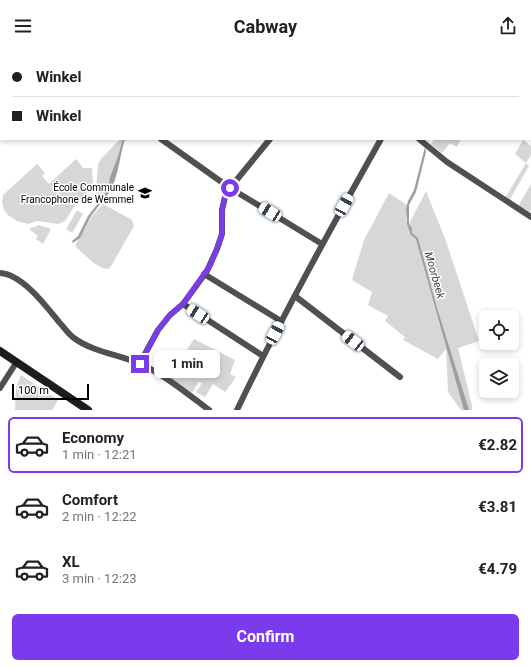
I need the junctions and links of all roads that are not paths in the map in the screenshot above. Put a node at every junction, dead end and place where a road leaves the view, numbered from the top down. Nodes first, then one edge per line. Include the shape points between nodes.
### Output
1 (163, 140) edge
2 (269, 140) edge
3 (380, 140) edge
4 (421, 140) edge
5 (230, 188) junction
6 (531, 217) edge
7 (322, 244) junction
8 (0, 272) edge
9 (204, 274) junction
10 (295, 296) junction
11 (183, 304) junction
12 (281, 321) junction
13 (0, 351) edge
14 (263, 356) junction
15 (16, 363) junction
16 (140, 364) junction
17 (400, 377) dead end
18 (0, 388) edge
19 (88, 410) edge
20 (209, 410) edge
21 (237, 410) edge

1 - 5 street
2 - 5 street
3 - 7 street
4 - 6 street via 446,162
5 - 7 street
5 - 9 street via 222,210 222,234 211,264
7 - 10 street
8 - 16 street via 12,276 24,285 73,338 88,346
9 - 11 street
9 - 12 street
10 - 12 street
10 - 17 street
11 - 14 street
11 - 16 street via 158,330
12 - 14 street
13 - 15 street
14 - 21 street
15 - 18 street
15 - 19 street
16 - 20 street via 165,378

